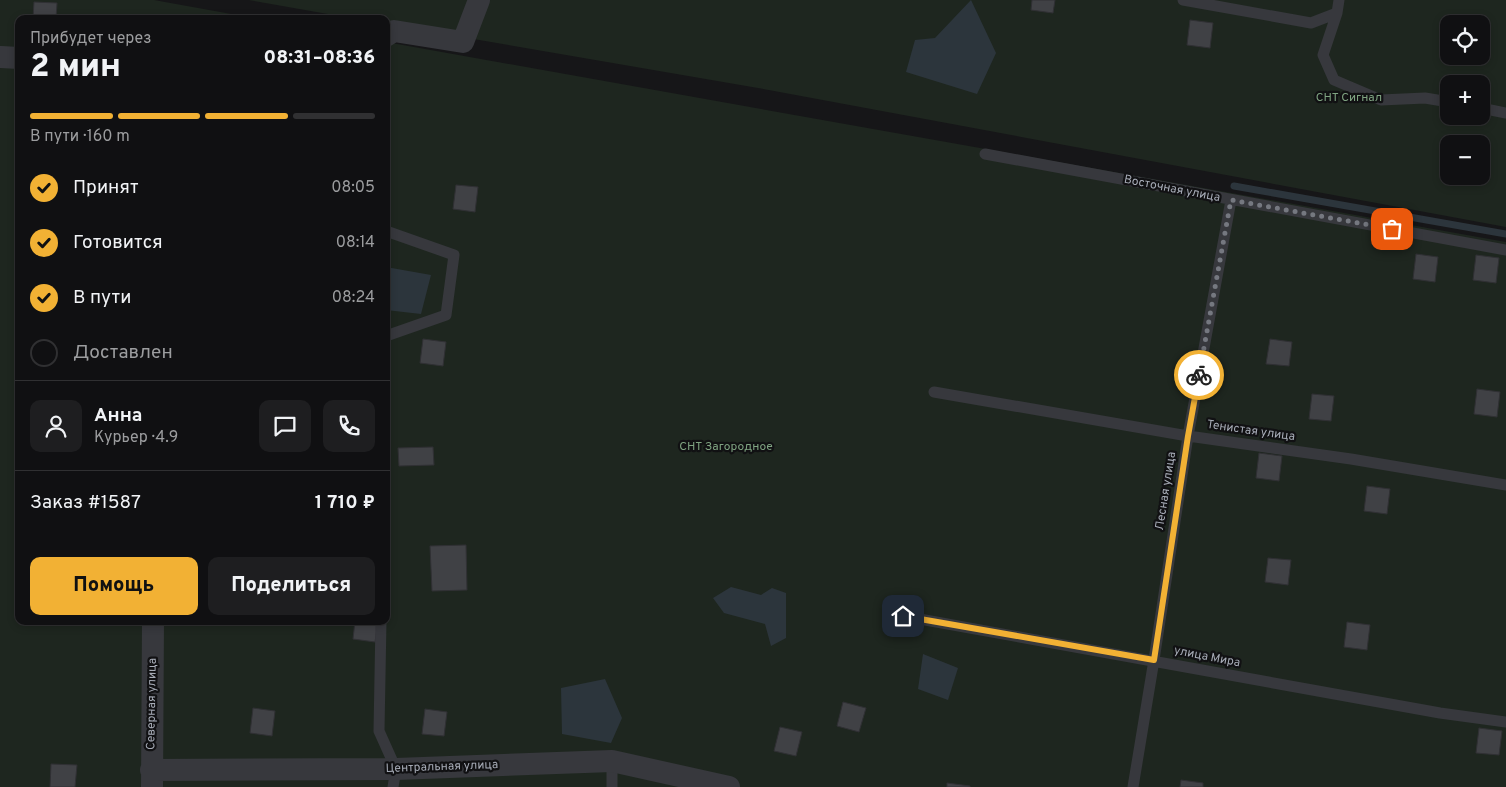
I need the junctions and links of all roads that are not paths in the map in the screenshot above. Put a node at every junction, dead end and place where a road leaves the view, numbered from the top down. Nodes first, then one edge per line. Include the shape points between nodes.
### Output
1 (479, 0) edge
2 (1183, 0) edge
3 (1339, 0) edge
4 (1337, 13) junction
5 (390, 33) edge
6 (1440, 100) edge
7 (1490, 110) edge
8 (1506, 113) edge
9 (985, 154) dead end
10 (1231, 200) junction
11 (390, 232) edge
12 (1506, 250) edge
13 (390, 335) edge
14 (934, 392) dead end
15 (1188, 436) junction
16 (1506, 486) edge
17 (903, 616) dead end
18 (153, 625) edge
19 (381, 625) edge
20 (1154, 660) junction
21 (1506, 722) edge
22 (612, 761) junction
23 (152, 778) edge
24 (394, 778) edge
25 (612, 787) edge
26 (730, 787) edge
27 (1133, 787) edge

1 - 5 street via 463,42
2 - 4 lane via 1311,23
3 - 4 lane
4 - 6 lane via 1323,55 1334,80 1381,100
7 - 8 lane
9 - 10 lane, Восточная улица
10 - 12 lane, Восточная улица
10 - 15 lane, Лесная улица
11 - 13 lane via 454,255 446,315
14 - 15 lane, Тенистая улица
15 - 16 lane, Тенистая улица via 1351,459
15 - 20 lane, Лесная улица
17 - 20 lane, улица Мира
18 - 23 street, Северная улица
19 - 24 lane via 379,731
20 - 21 lane, улица Мира
20 - 27 lane, Лесная улица
22 - 24 street, Центральная улица
22 - 25 lane
22 - 26 street, Центральная улица
23 - 24 street, Центральная улица

